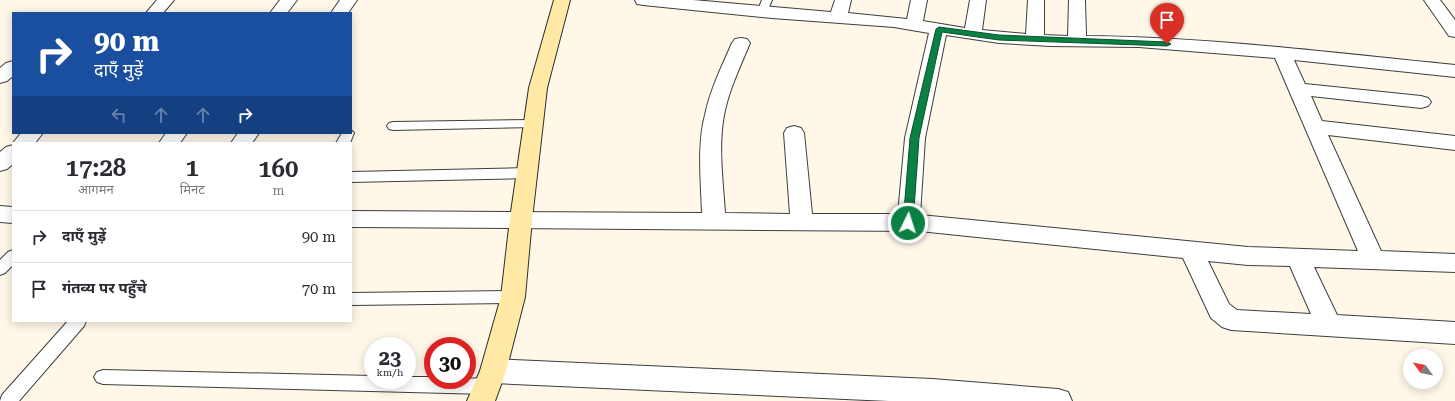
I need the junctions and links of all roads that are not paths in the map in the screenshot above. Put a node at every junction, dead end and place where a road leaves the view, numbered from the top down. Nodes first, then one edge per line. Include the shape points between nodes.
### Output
1 (166, 0) edge
2 (289, 0) edge
3 (349, 0) edge
4 (562, 0) edge
5 (643, 0) edge
6 (843, 0) edge
7 (919, 0) edge
8 (978, 0) edge
9 (1036, 0) edge
10 (1077, 0) edge
11 (1432, 0) edge
12 (764, 6) edge
13 (155, 12) edge
14 (279, 12) edge
15 (340, 12) edge
16 (838, 18) junction
17 (914, 25) junction
18 (939, 29) junction
19 (1455, 32) edge
20 (972, 34) junction
21 (1035, 40) junction
22 (1077, 41) junction
23 (742, 43) dead end
24 (1282, 53) junction
25 (12, 68) edge
26 (1455, 70) edge
27 (0, 77) edge
28 (1298, 89) junction
29 (1421, 102) dead end
30 (533, 124) junction
31 (393, 126) dead end
32 (1315, 127) junction
33 (32, 134) edge
34 (176, 134) edge
35 (794, 134) dead end
36 (23, 142) edge
37 (169, 142) edge
38 (1455, 143) edge
39 (12, 153) edge
40 (0, 164) edge
41 (527, 173) junction
42 (352, 177) edge
43 (0, 214) edge
44 (12, 215) edge
45 (352, 219) edge
46 (521, 219) junction
47 (714, 221) junction
48 (802, 222) junction
49 (908, 223) junction
50 (1191, 250) junction
51 (12, 257) edge
52 (1297, 258) junction
53 (1373, 259) junction
54 (1455, 263) edge
55 (0, 269) edge
56 (513, 297) junction
57 (352, 299) edge
58 (77, 322) edge
59 (1329, 325) junction
60 (1455, 333) edge
61 (103, 377) dead end
62 (487, 386) edge
63 (8, 401) edge
64 (1058, 401) edge

1 - 13 street
2 - 14 street
3 - 15 street
4 - 30 street via 538,88
5 - 12 street
6 - 16 street
7 - 17 street
8 - 20 street
9 - 21 street
10 - 22 street
11 - 19 street
12 - 16 street
16 - 17 street
17 - 18 street
18 - 20 street
18 - 49 street via 914,138
20 - 21 street
21 - 22 street
22 - 24 street via 1139,42
23 - 47 street via 723,85 714,116 711,157
24 - 26 street
24 - 28 street
25 - 27 street
28 - 29 street
28 - 32 street
30 - 31 lane
30 - 41 street
32 - 38 street
32 - 53 street
33 - 36 street
34 - 37 street
35 - 48 street
39 - 40 street
41 - 42 lane
41 - 46 street
43 - 44 street
45 - 46 street
46 - 47 street
46 - 56 street
47 - 48 street
48 - 49 street
49 - 50 street
50 - 52 street
50 - 59 street via 1220,311 1231,320
51 - 55 lane
52 - 53 street
52 - 59 street
53 - 54 street
56 - 57 lane
56 - 62 street
58 - 63 lane
59 - 60 street
61 - 62 lane
62 - 64 street via 932,391

